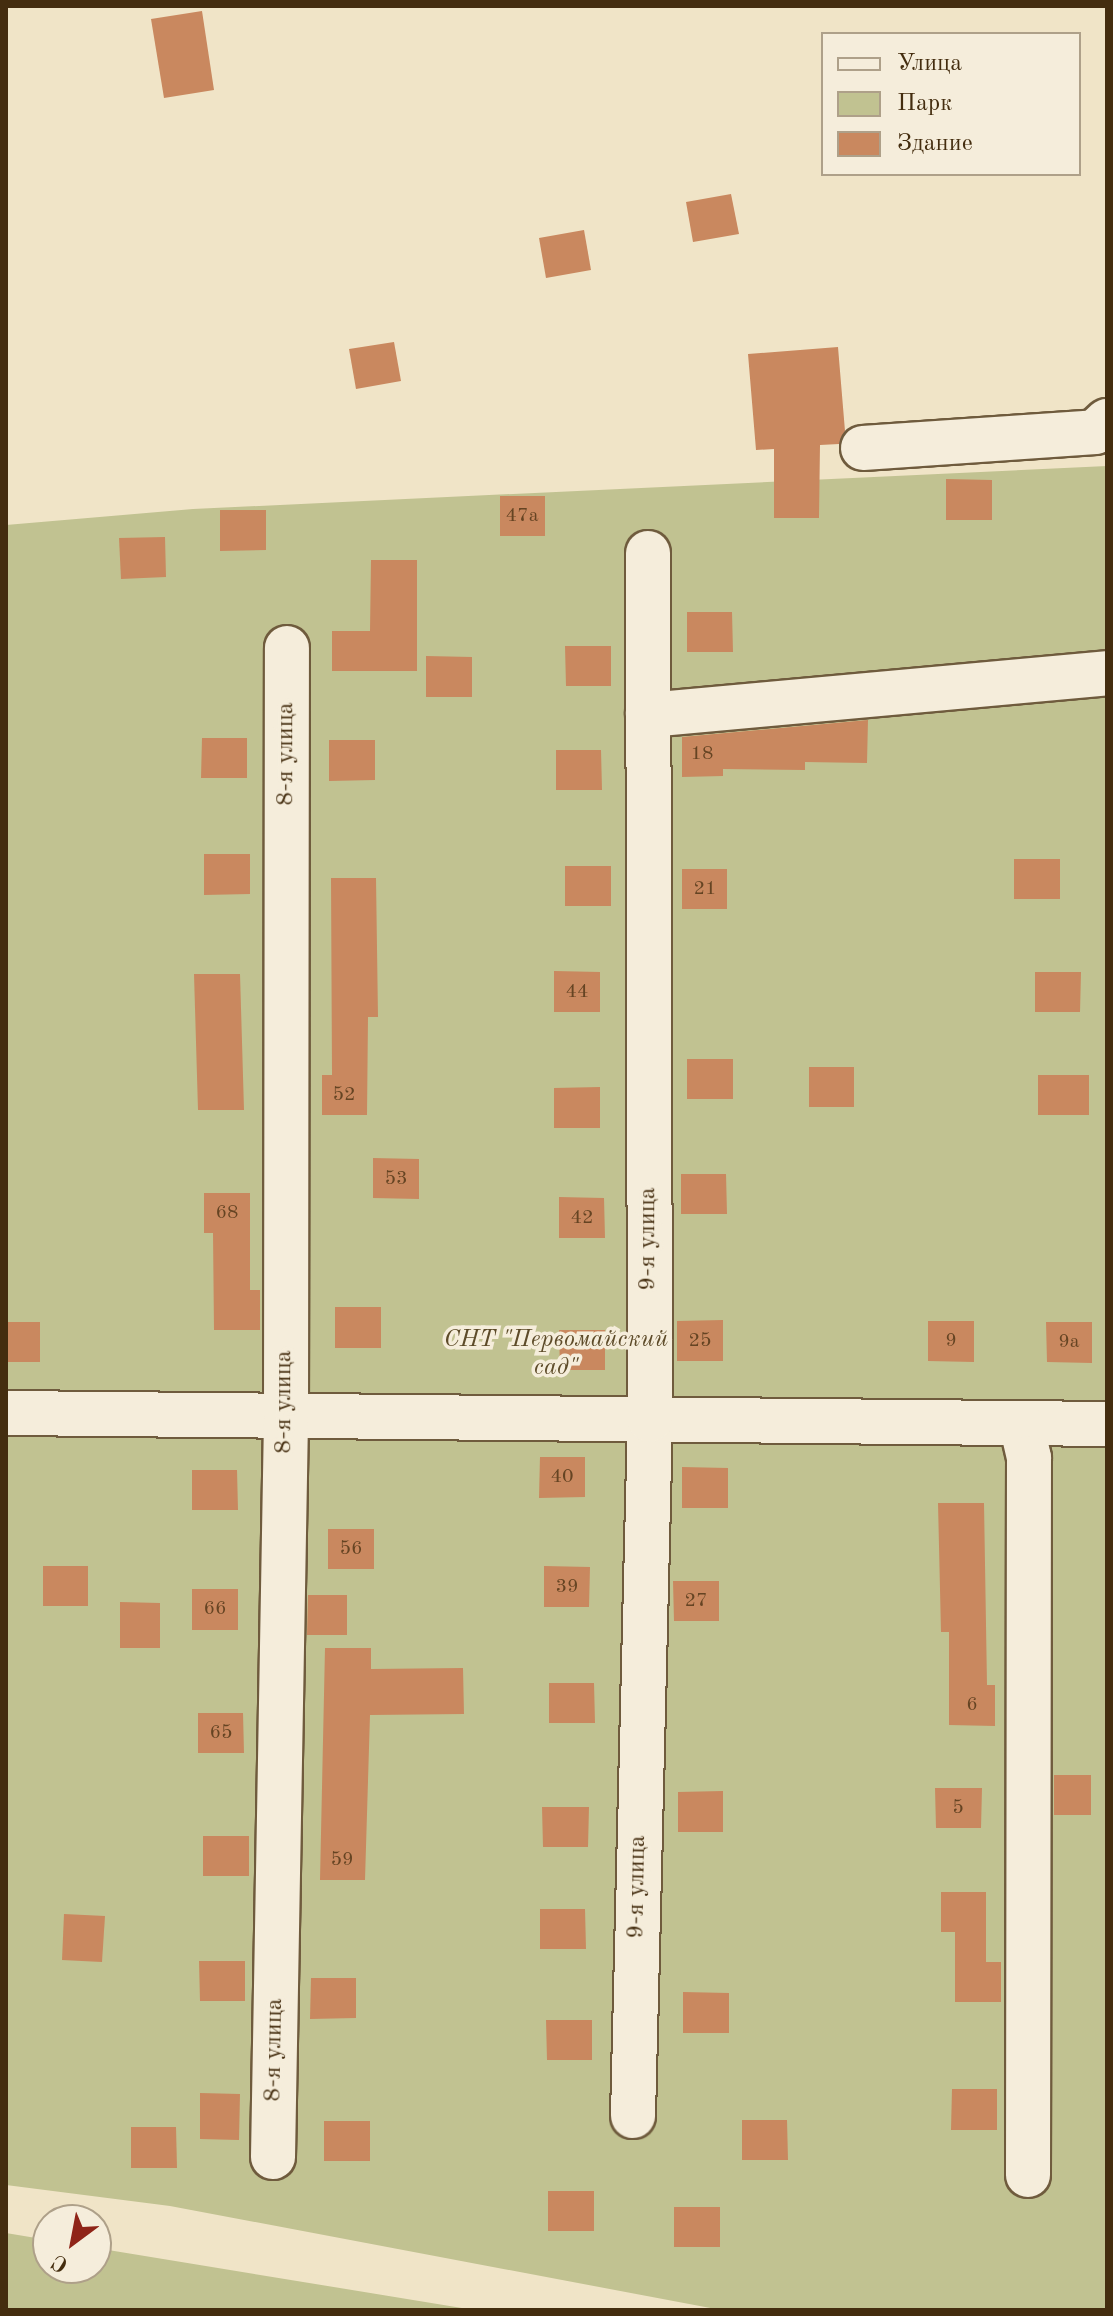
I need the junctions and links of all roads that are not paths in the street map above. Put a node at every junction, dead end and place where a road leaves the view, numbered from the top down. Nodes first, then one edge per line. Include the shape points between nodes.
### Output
1 (1107, 421) edge
2 (863, 448) dead end
3 (648, 553) dead end
4 (287, 648) dead end
5 (1107, 673) edge
6 (648, 715) junction
7 (6, 1413) edge
8 (286, 1416) junction
9 (650, 1420) junction
10 (1021, 1423) junction
11 (1107, 1424) edge
12 (633, 2116) dead end
13 (273, 2157) dead end
14 (1028, 2175) dead end

1 - 2 street via 1095,432
3 - 6 street, 9-я улица
4 - 8 street, 8-я улица
5 - 6 street
6 - 9 street, 9-я улица
7 - 8 street
8 - 9 street
8 - 13 street, 8-я улица
9 - 10 street
9 - 12 street, 9-я улица
10 - 11 street
10 - 14 street via 1029,1458

